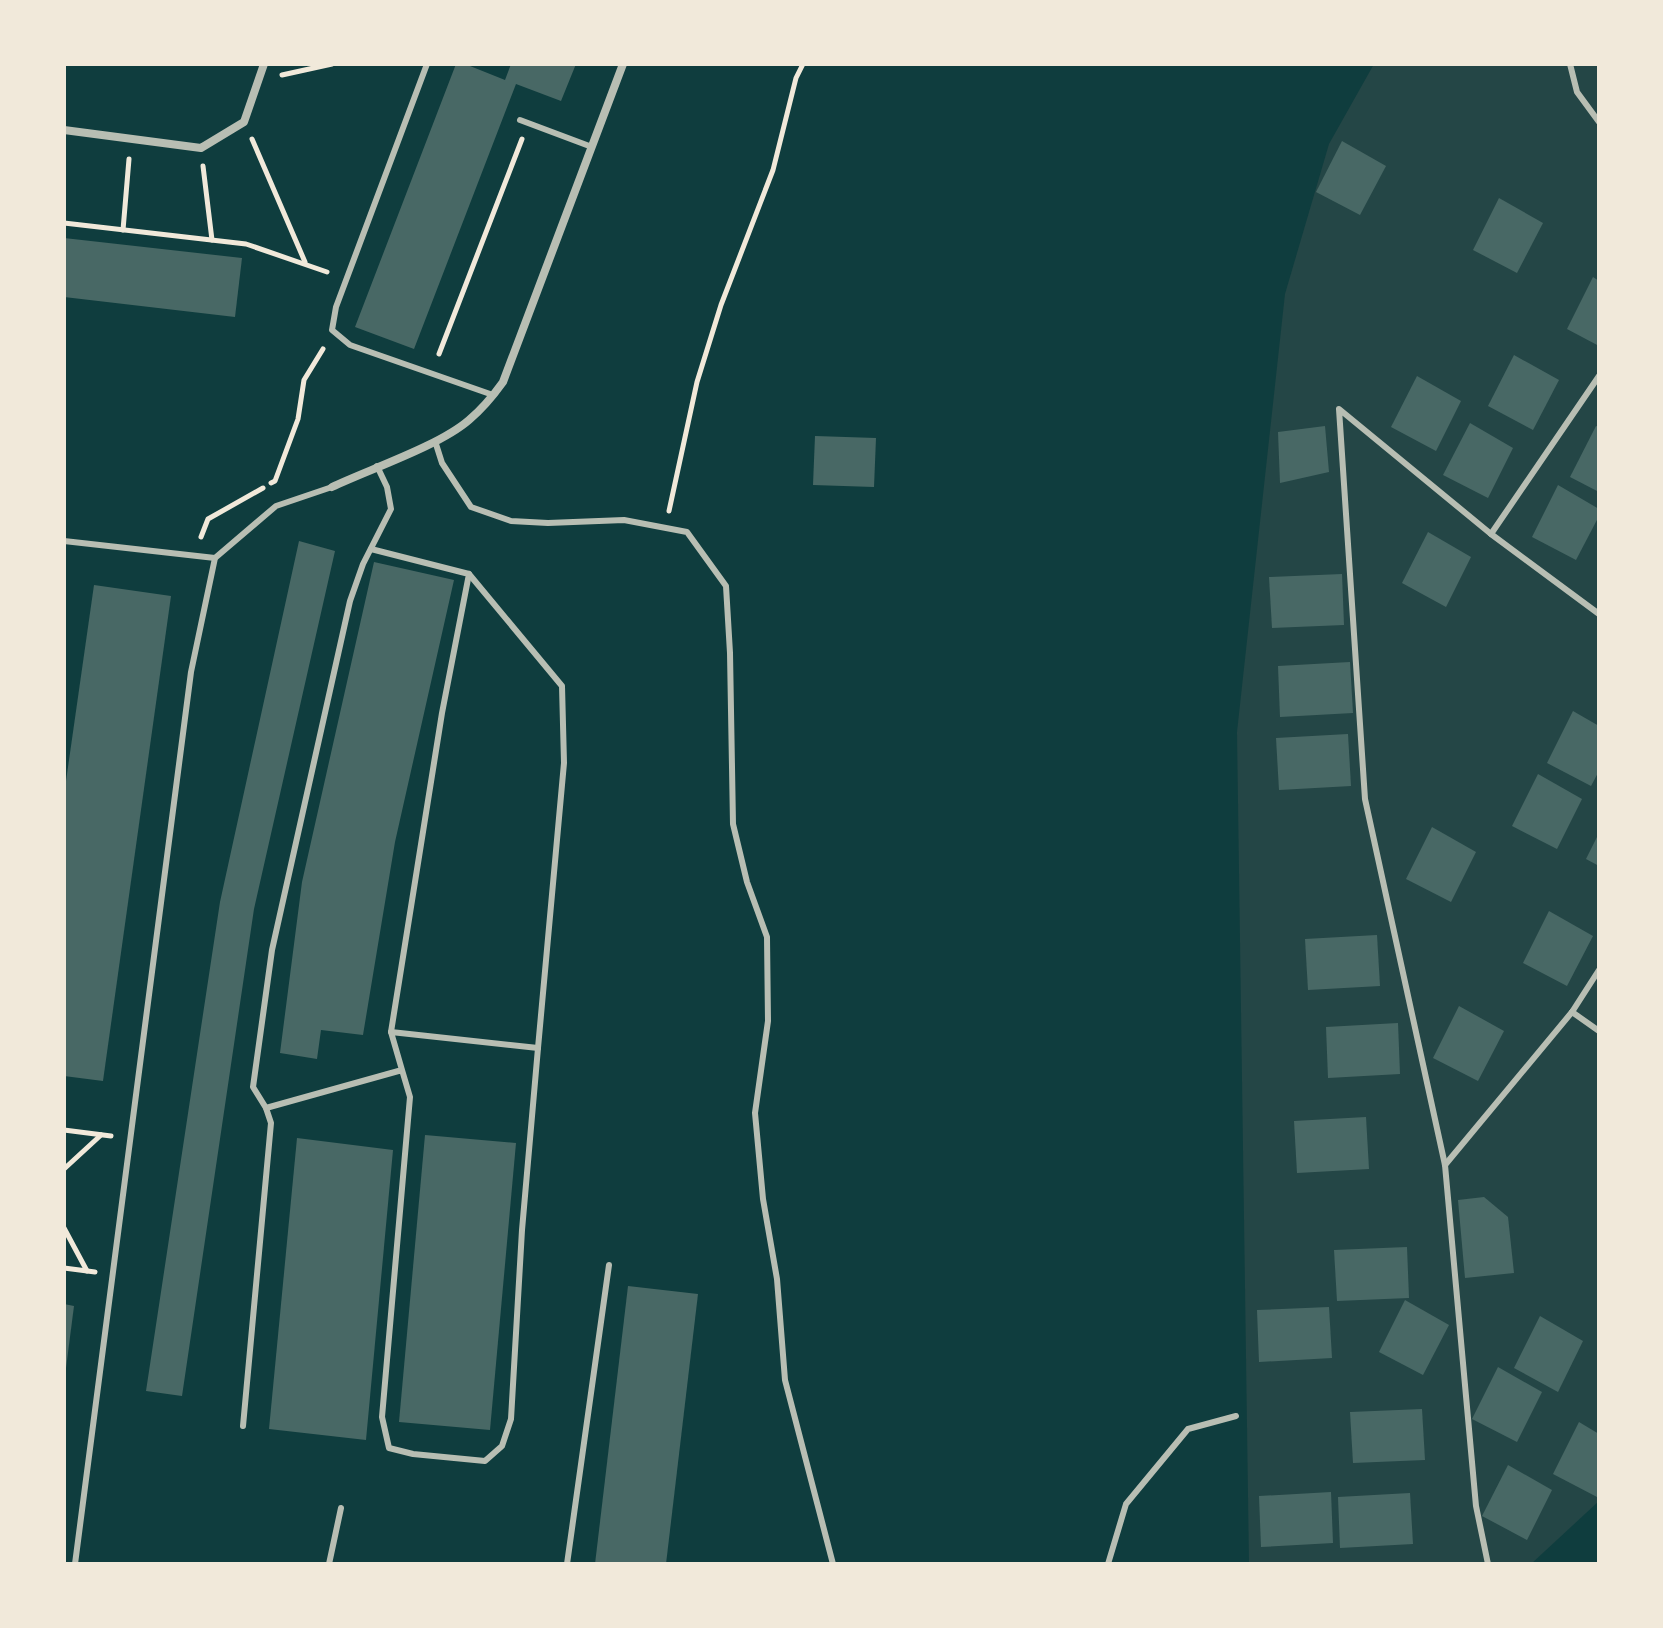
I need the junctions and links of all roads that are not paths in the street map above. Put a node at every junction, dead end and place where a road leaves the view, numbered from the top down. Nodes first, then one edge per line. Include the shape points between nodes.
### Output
1 (264, 64) edge
2 (427, 64) edge
3 (623, 64) edge
4 (1570, 64) edge
5 (520, 120) dead end
6 (1599, 122) edge
7 (64, 130) edge
8 (592, 147) junction
9 (1599, 376) edge
10 (493, 395) junction
11 (435, 441) junction
12 (377, 466) junction
13 (332, 487) joint
14 (1491, 534) junction
15 (64, 541) edge
16 (371, 549) junction
17 (215, 558) junction
18 (469, 574) junction
19 (1599, 614) edge
20 (1599, 970) edge
21 (1572, 1012) junction
22 (1599, 1031) edge
23 (391, 1032) junction
24 (538, 1048) junction
25 (402, 1070) junction
26 (266, 1108) junction
27 (1445, 1165) junction
28 (609, 1265) dead end
29 (1236, 1416) dead end
30 (243, 1426) dead end
31 (341, 1508) dead end
32 (75, 1564) edge
33 (329, 1564) edge
34 (567, 1564) edge
35 (833, 1564) edge
36 (1108, 1564) edge
37 (1488, 1564) edge

1 - 7 street via 244,122 201,148
2 - 10 lane via 332,330 350,345
3 - 8 street
4 - 6 lane via 1577,92
5 - 8 lane
8 - 10 street via 503,382
9 - 14 lane
10 - 11 street via 467,422
11 - 12 street
11 - 35 lane via 442,463 471,507 511,521 624,520 687,532 726,586 733,824 767,937 768,1021 755,1113 763,1199 777,1279 785,1380
12 - 13 street
12 - 16 lane via 391,509
13 - 17 lane via 276,506
14 - 19 lane
14 - 27 lane via 1339,409 1365,799
15 - 17 lane
16 - 18 lane
16 - 26 lane via 350,601 272,950 253,1087
17 - 32 lane via 191,672
18 - 23 lane
18 - 24 lane via 562,686 564,763
20 - 21 lane
21 - 22 lane
21 - 27 lane
23 - 24 lane
23 - 25 lane
24 - 25 lane via 511,1419 502,1446 485,1461 389,1448 382,1417 410,1097
25 - 26 lane
26 - 30 lane via 271,1123
27 - 37 lane via 1476,1506
28 - 34 lane
29 - 36 lane via 1188,1429 1126,1504
31 - 33 lane

